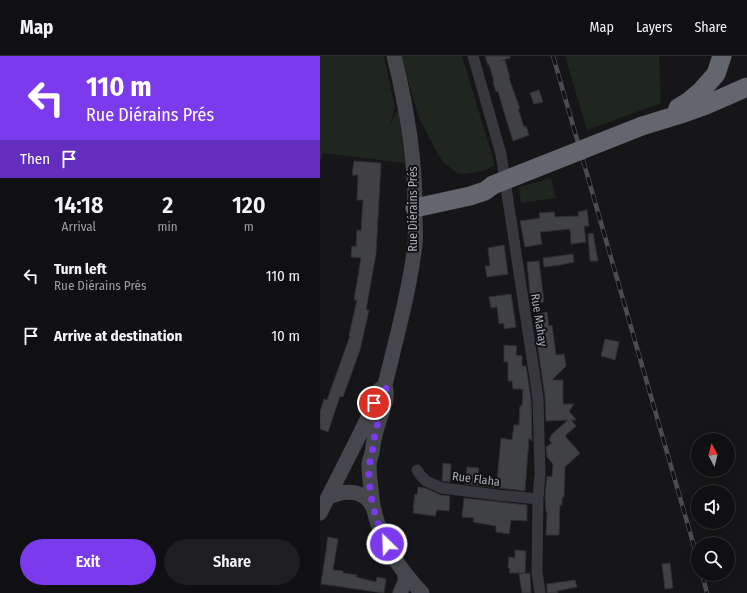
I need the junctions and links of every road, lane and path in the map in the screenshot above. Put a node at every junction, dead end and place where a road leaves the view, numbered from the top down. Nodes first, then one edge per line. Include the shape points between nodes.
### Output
1 (394, 56) edge
2 (473, 56) edge
3 (722, 56) edge
4 (747, 87) edge
5 (645, 125) junction
6 (415, 201) junction
7 (385, 385) junction
8 (417, 470) dead end
9 (329, 497) junction
10 (538, 499) junction
11 (374, 510) junction
12 (320, 513) edge
13 (405, 574) junction
14 (400, 593) edge
15 (422, 593) edge
16 (540, 593) edge

1 - 6 main road, Rue Diérains Prés via 409,125
2 - 10 street, Rue Mahay via 502,154 538,398
3 - 5 highway via 716,74 701,91 688,102
4 - 5 highway via 700,107
5 - 6 highway, bridge via 487,186
6 - 7 main road, Rue Diérains Prés via 415,244 411,270
7 - 9 main road, Rue Diérains Prés via 378,392
7 - 11 main road, Rue Diérains Prés via 387,396 376,429 369,464
8 - 10 street, Rue Flaha via 426,481 442,488
9 - 11 main road, Rue Diérains Prés via 353,492 366,498
9 - 12 main road, Rue Diérains Prés
10 - 16 street, Rue Mahay via 537,572
11 - 13 main road, Rue Diérains Prés via 383,536
13 - 14 main road via 405,582
13 - 15 main road, Rue Diérains Prés

